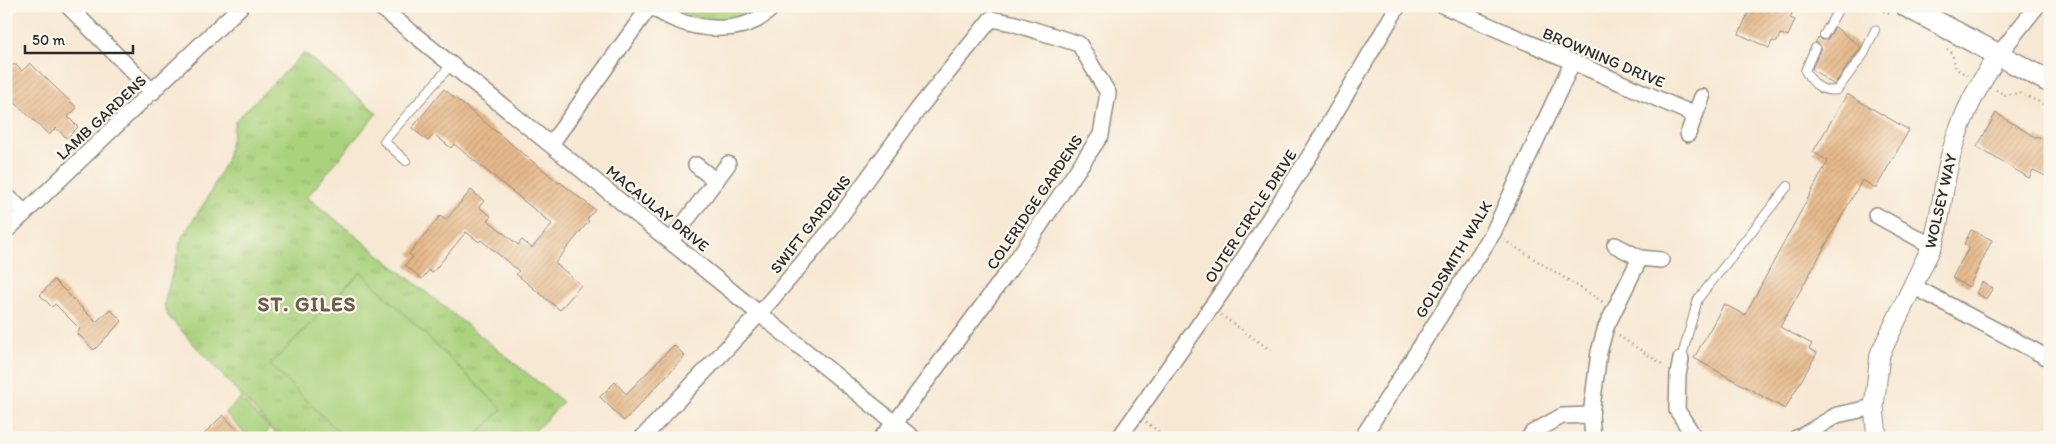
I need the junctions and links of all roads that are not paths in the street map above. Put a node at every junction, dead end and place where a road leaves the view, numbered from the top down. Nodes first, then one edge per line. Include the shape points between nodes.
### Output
1 (68, 6) edge
2 (242, 6) edge
3 (380, 6) edge
4 (650, 6) edge
5 (772, 6) edge
6 (1398, 6) edge
7 (1444, 6) edge
8 (2037, 6) edge
9 (1839, 8) dead end
10 (1899, 11) edge
11 (991, 13) edge
12 (1875, 30) dead end
13 (1824, 35) dead end
14 (1814, 48) dead end
15 (1999, 54) junction
16 (1572, 63) junction
17 (452, 64) junction
18 (2050, 82) edge
19 (153, 92) junction
20 (1702, 97) dead end
21 (1695, 115) junction
22 (1688, 134) dead end
23 (551, 144) junction
24 (406, 161) dead end
25 (728, 164) dead end
26 (696, 165) dead end
27 (716, 181) junction
28 (1788, 186) dead end
29 (6, 195) edge
30 (25, 213) junction
31 (1876, 215) dead end
32 (6, 231) edge
33 (671, 241) junction
34 (1615, 244) dead end
35 (1932, 246) junction
36 (1640, 258) junction
37 (1662, 260) dead end
38 (1913, 286) junction
39 (759, 314) junction
40 (1681, 359) joint
41 (2050, 359) edge
42 (1874, 406) junction
43 (1591, 414) junction
44 (895, 423) junction
45 (642, 438) edge
46 (881, 438) edge
47 (913, 438) edge
48 (1119, 438) edge
49 (1362, 438) edge
50 (1529, 438) edge
51 (1593, 438) edge
52 (1695, 438) edge
53 (1796, 438) edge
54 (1878, 438) edge

1 - 19 street
2 - 19 street, LAMB GARDENS
3 - 17 street, MACAULAY DRIVE
4 - 5 street via 698,26 723,27 757,21
4 - 23 street
6 - 48 street, OUTER CIRCLE DRIVE via 1314,149 1211,308
7 - 16 street, BROWNING DRIVE
8 - 15 street
9 - 13 lane
10 - 15 main road
11 - 39 street, SWIFT GARDENS via 829,232
11 - 44 street, COLERIDGE GARDENS via 1079,44 1108,93 1100,136 1013,265
12 - 14 lane via 1864,54 1837,90 1829,91 1815,85 1805,70
15 - 18 main road
15 - 35 street, WOLSEY WAY via 1980,82 1954,143
16 - 21 street, BROWNING DRIVE
16 - 49 street, GOLDSMITH WALK via 1494,233
17 - 23 street, MACAULAY DRIVE
17 - 24 lane via 384,141
19 - 30 street, LAMB GARDENS
20 - 21 street
21 - 22 street
23 - 33 street, MACAULAY DRIVE
25 - 27 street
26 - 27 street
27 - 33 street
28 - 40 lane via 1698,299
29 - 30 street
30 - 32 street, LAMB GARDENS
31 - 35 street, WOLSEY WAY
33 - 39 street, MACAULAY DRIVE
34 - 36 street
35 - 38 street, WOLSEY WAY
36 - 37 street
36 - 43 street via 1606,327 1598,352
38 - 41 street
38 - 42 street, WOLSEY WAY via 1880,354
39 - 44 street, MACAULAY DRIVE
39 - 45 street, SWIFT GARDENS
40 - 52 street via 1677,410
42 - 53 street via 1837,415
42 - 54 street, WOLSEY WAY
43 - 50 street via 1562,416
43 - 51 street
44 - 46 street, COLERIDGE GARDENS
44 - 47 street, MACAULAY DRIVE

